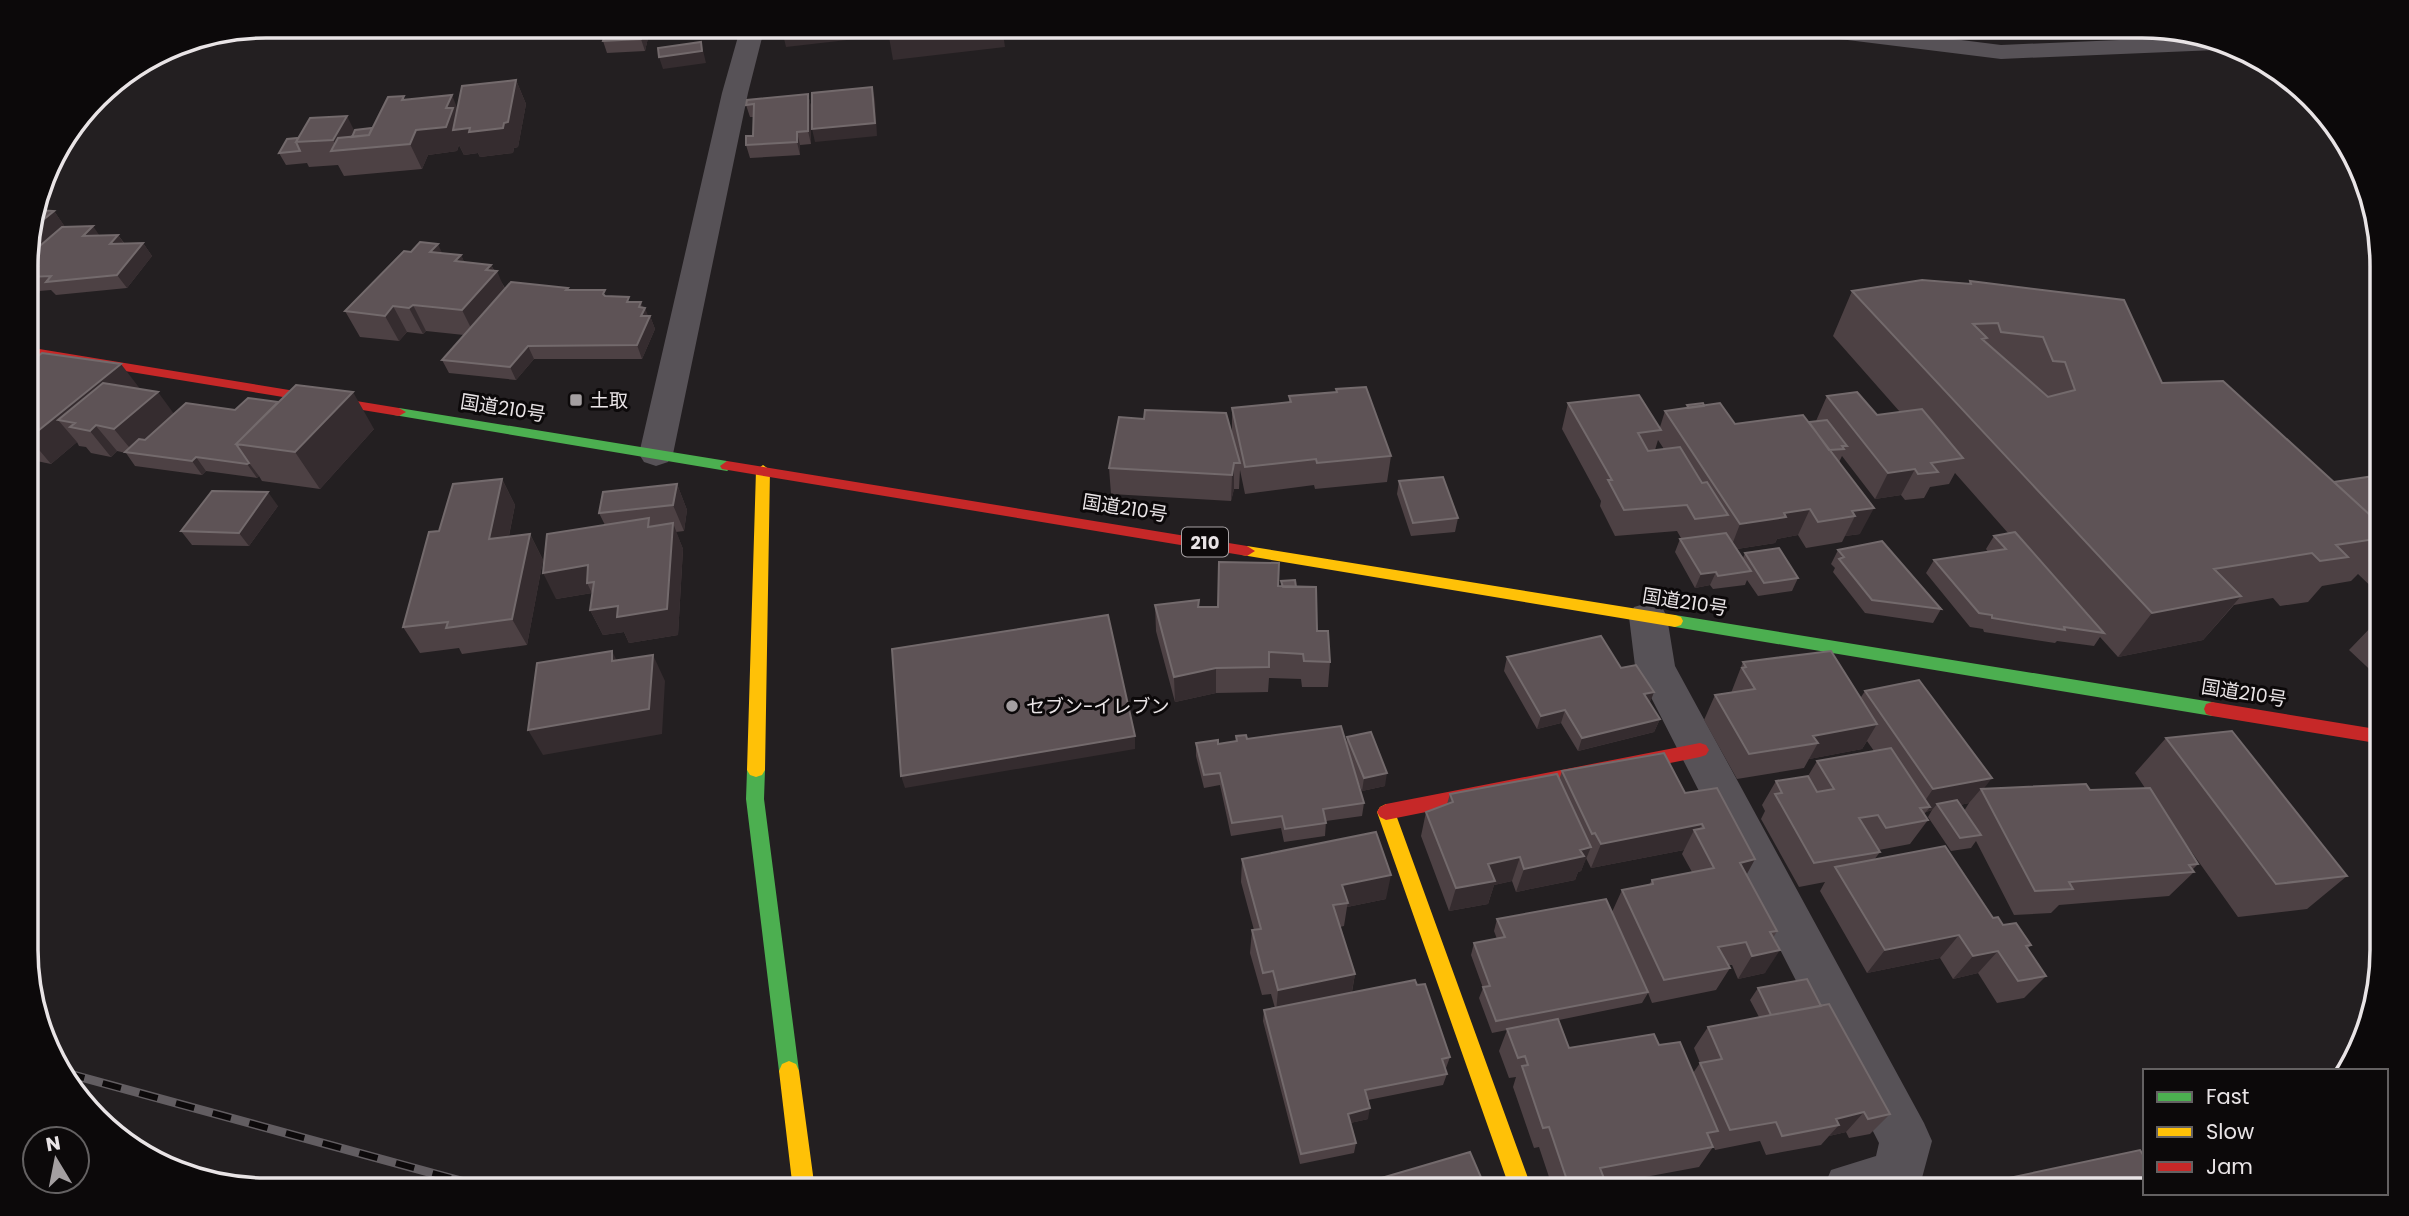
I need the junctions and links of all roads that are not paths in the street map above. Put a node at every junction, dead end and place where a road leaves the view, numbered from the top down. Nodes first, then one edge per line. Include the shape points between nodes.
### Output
1 (1889, 38) edge
2 (750, 39) edge
3 (2192, 44) edge
4 (39, 353) edge
5 (656, 454) junction
6 (762, 470) junction
7 (1648, 617) junction
8 (2370, 735) edge
9 (1700, 750) junction
10 (1517, 1177) edge
11 (1897, 1177) edge
12 (802, 1178) edge

1 - 3 street via 2001,52
2 - 5 street
4 - 5 main road, 国道210号 / 210
5 - 6 main road, 国道210号 / 210
6 - 7 main road, 国道210号 / 210
6 - 12 main road via 755,799
7 - 8 main road, 国道210号 / 210
7 - 9 street via 1655,666
9 - 10 main road via 1385,810
9 - 11 street via 1906,1141

